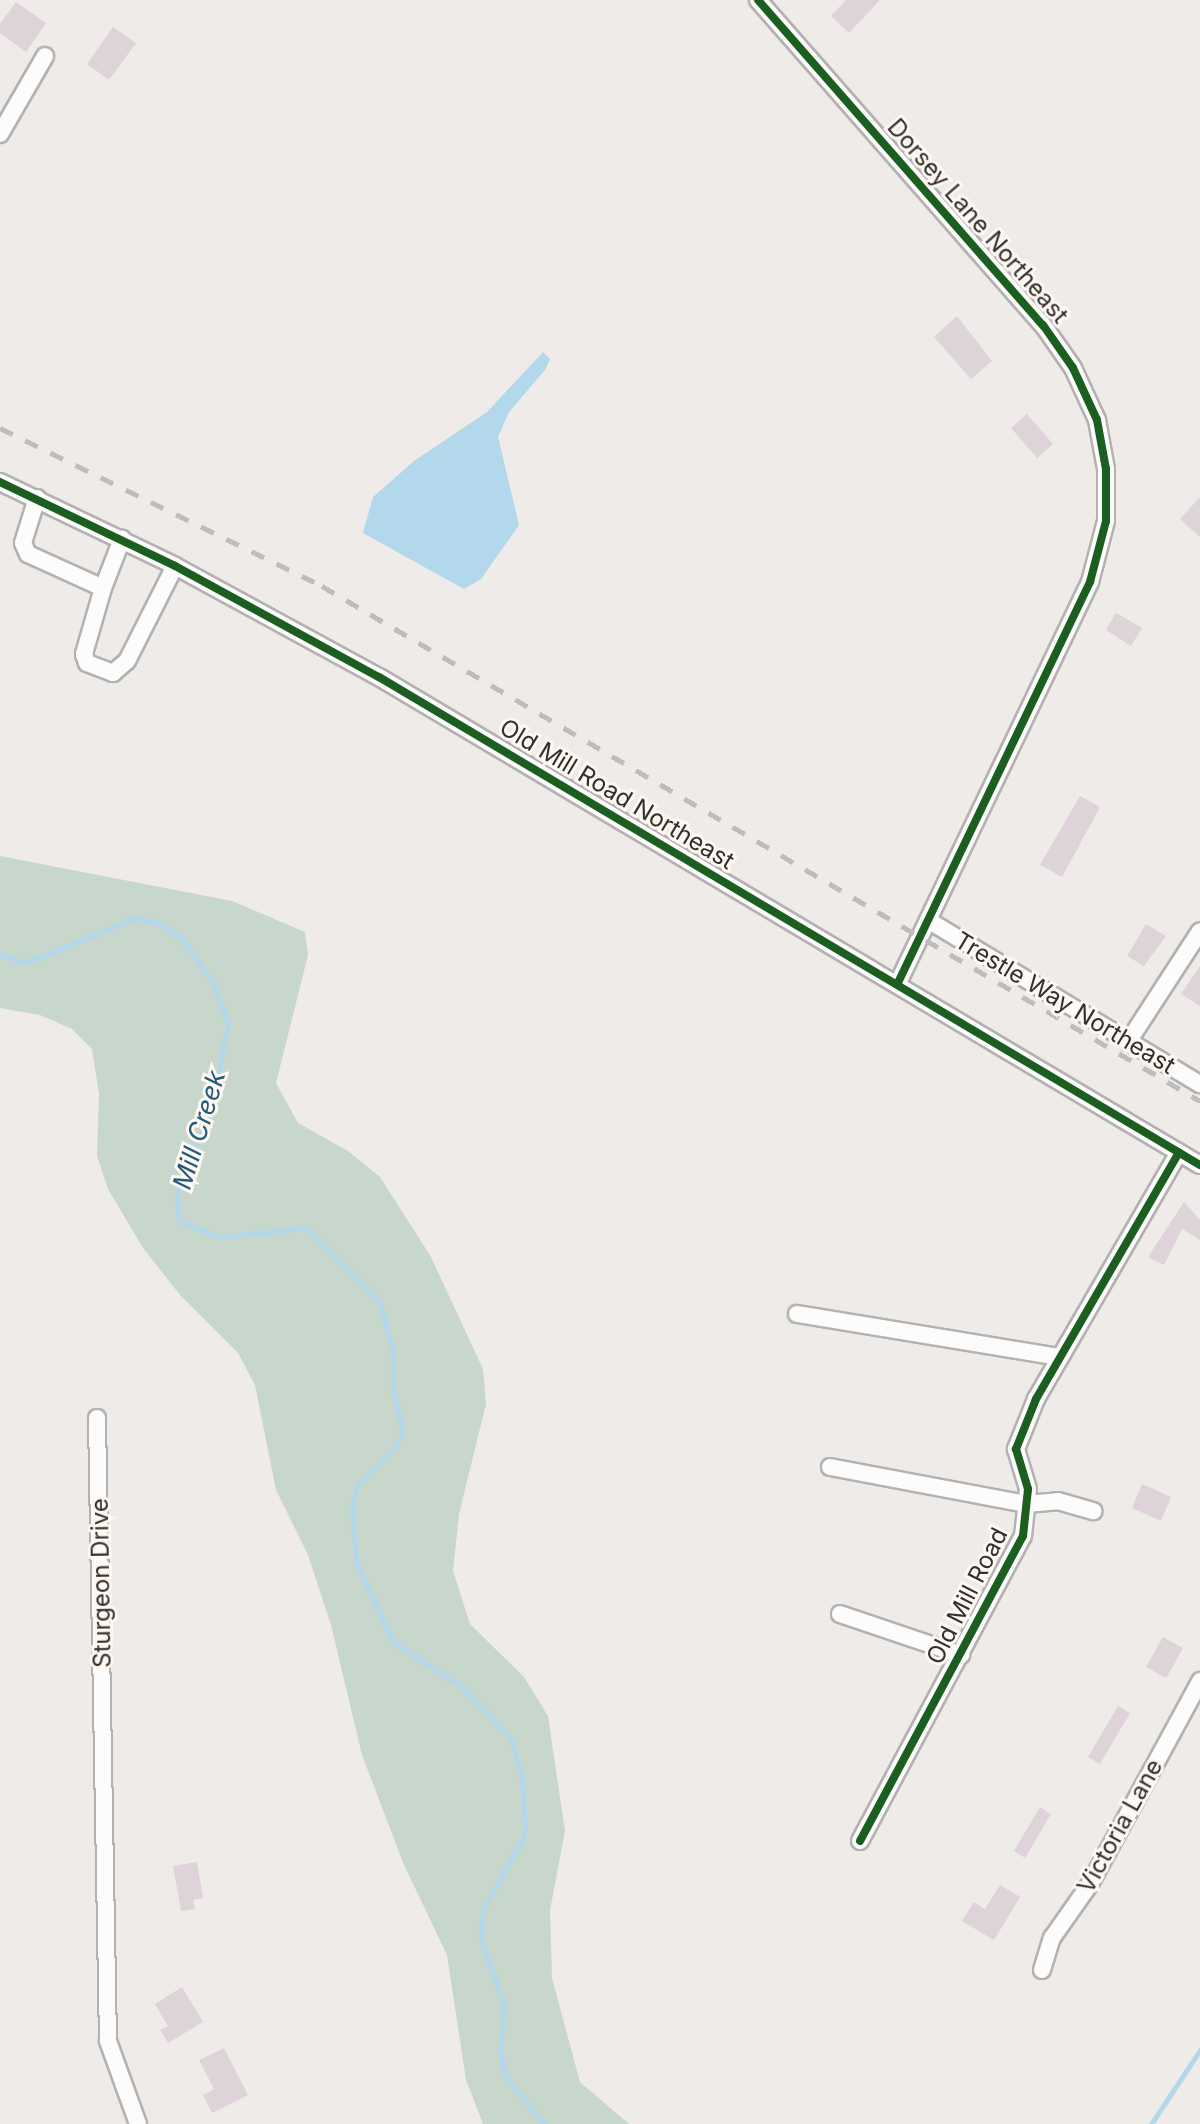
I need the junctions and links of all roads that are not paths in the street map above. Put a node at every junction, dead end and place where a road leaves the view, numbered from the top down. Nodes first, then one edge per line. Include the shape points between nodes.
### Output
1 (758, 0) edge
2 (45, 56) dead end
3 (0, 134) edge
4 (0, 482) edge
5 (37, 498) junction
6 (122, 539) junction
7 (175, 566) junction
8 (103, 588) junction
9 (931, 922) junction
10 (1200, 931) edge
11 (898, 982) junction
12 (1128, 1042) junction
13 (1200, 1084) edge
14 (1179, 1152) junction
15 (1200, 1165) edge
16 (797, 1314) dead end
17 (1060, 1357) junction
18 (97, 1418) dead end
19 (830, 1467) dead end
20 (1026, 1504) junction
21 (1094, 1511) dead end
22 (840, 1614) dead end
23 (961, 1655) junction
24 (1200, 1681) edge
25 (860, 1841) dead end
26 (1042, 1970) dead end
27 (138, 2124) edge

1 - 9 street, Dorsey Lane Northeast via 1043,325 1073,368 1097,420 1106,469 1106,521 1090,582
2 - 3 street
4 - 5 street, Old Mill Road Northeast
5 - 6 street, Old Mill Road Northeast
5 - 8 street via 23,548
6 - 7 street, Old Mill Road Northeast
6 - 8 street
7 - 8 street via 127,661 113,673 87,663 84,654
7 - 11 street, Old Mill Road Northeast via 379,677
9 - 11 street, Dorsey Lane Northeast
9 - 12 street, Trestle Way Northeast
10 - 12 street
11 - 14 street, Old Mill Road Northeast
12 - 13 street, Trestle Way Northeast
14 - 15 street, Old Mill Road Northeast
14 - 17 street, Old Mill Road
16 - 17 street
17 - 20 street, Old Mill Road via 1016,1449 1028,1489
18 - 27 street, Sturgeon Drive via 108,2041
19 - 20 street
20 - 21 street via 1058,1501
20 - 23 street, Old Mill Road via 1023,1536
22 - 23 street
23 - 25 street, Old Mill Road
24 - 26 street, Victoria Lane via 1090,1884 1052,1938

